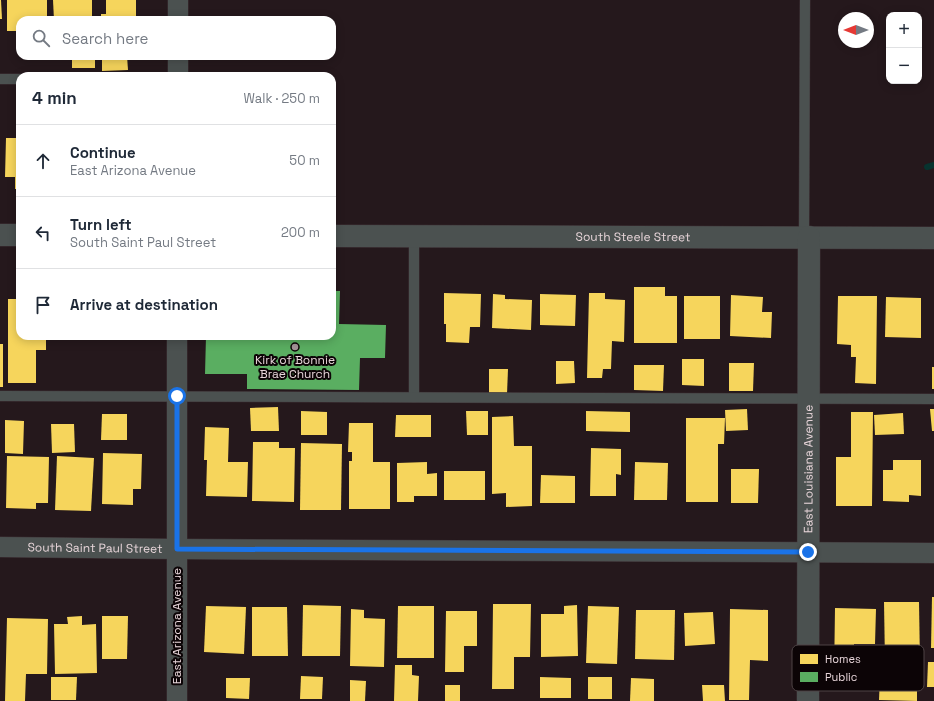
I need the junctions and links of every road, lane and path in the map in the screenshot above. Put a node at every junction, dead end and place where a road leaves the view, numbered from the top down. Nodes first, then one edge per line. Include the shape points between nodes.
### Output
1 (178, 0) edge
2 (805, 0) edge
3 (178, 16) edge
4 (178, 60) edge
5 (178, 72) edge
6 (0, 78) edge
7 (16, 79) edge
8 (0, 235) edge
9 (16, 235) edge
10 (336, 236) edge
11 (414, 236) junction
12 (806, 237) junction
13 (934, 238) edge
14 (178, 340) edge
15 (0, 396) edge
16 (177, 396) junction
17 (414, 397) junction
18 (808, 399) junction
19 (934, 399) edge
20 (0, 547) edge
21 (177, 549) junction
22 (808, 552) junction
23 (934, 553) edge
24 (808, 645) edge
25 (177, 701) edge

1 - 3 street
2 - 12 lane
4 - 5 street
6 - 7 lane
8 - 9 street
10 - 11 street, South Steele Street
11 - 12 street, South Steele Street
11 - 17 lane
12 - 13 street, South Steele Street
12 - 18 street, East Louisiana Avenue
14 - 16 street, East Arizona Avenue
15 - 16 lane
16 - 17 lane
16 - 21 street, East Arizona Avenue
17 - 18 lane
18 - 19 lane
18 - 22 street, East Louisiana Avenue
20 - 21 street, South Saint Paul Street
21 - 22 street, South Saint Paul Street
21 - 25 street, East Arizona Avenue
22 - 23 street, South Saint Paul Street
22 - 24 street, East Louisiana Avenue

